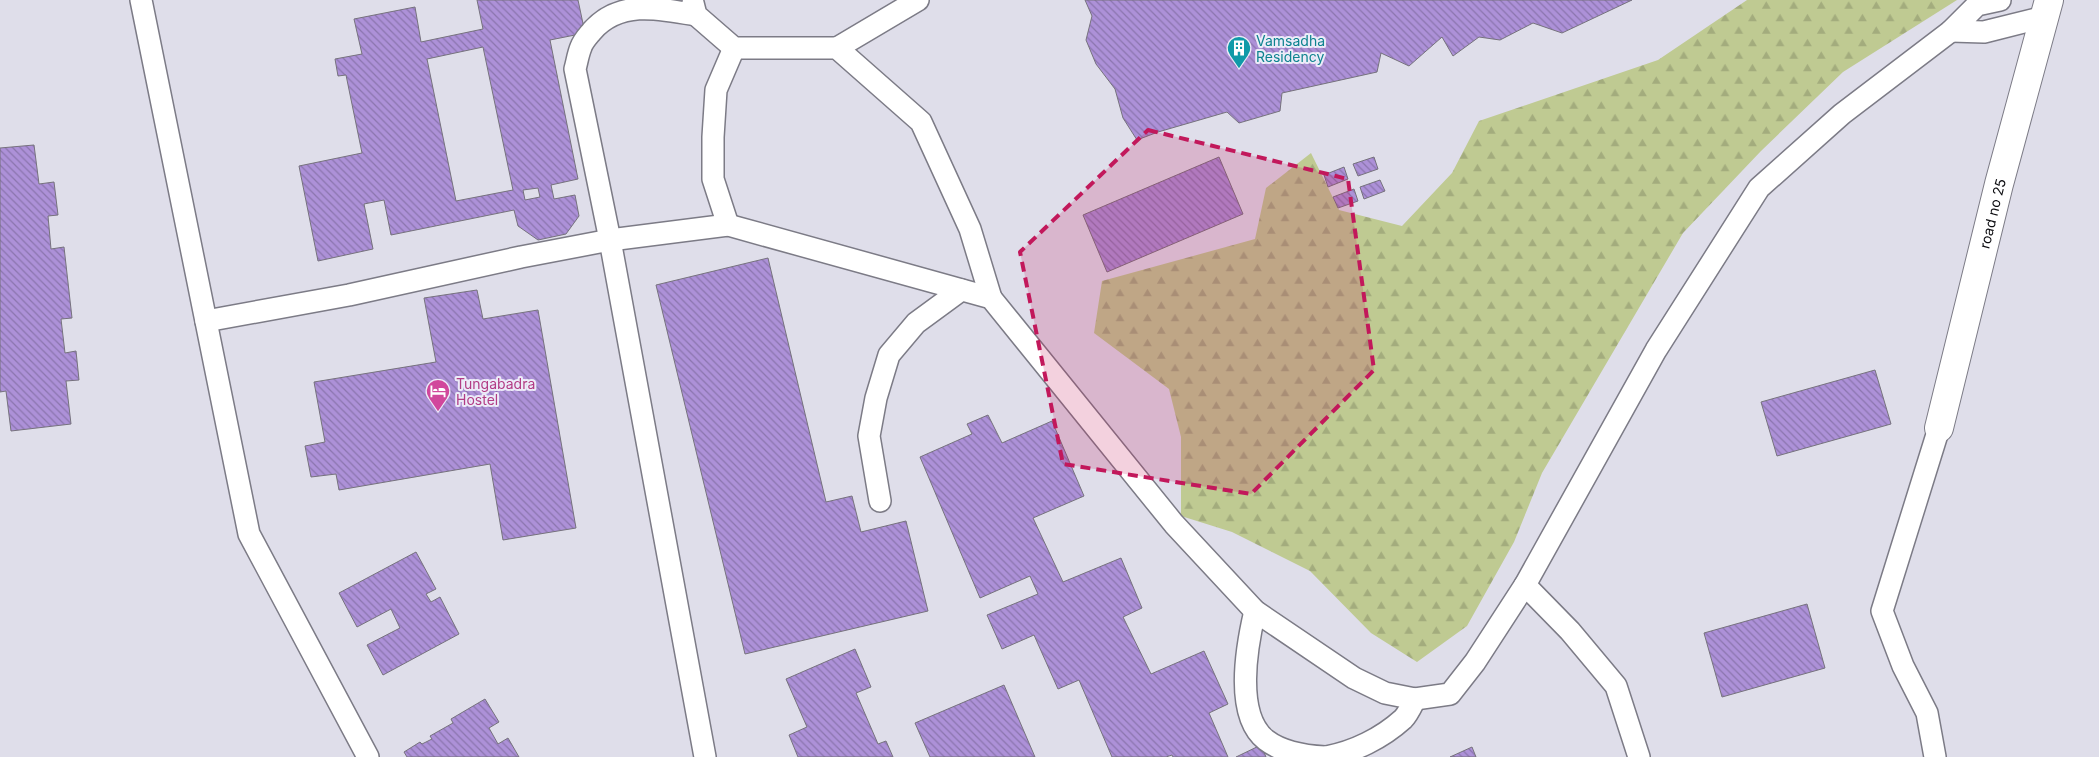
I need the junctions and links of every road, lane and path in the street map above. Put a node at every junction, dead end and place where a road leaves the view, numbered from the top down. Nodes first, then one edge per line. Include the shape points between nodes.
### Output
1 (141, 0) edge
2 (918, 0) edge
3 (2000, 0) edge
4 (694, 8) edge
5 (2047, 9) edge
6 (1951, 32) junction
7 (734, 48) junction
8 (837, 48) junction
9 (728, 225) junction
10 (610, 240) junction
11 (960, 290) junction
12 (991, 298) junction
13 (206, 321) junction
14 (1939, 428) joint
15 (880, 501) dead end
16 (1525, 585) junction
17 (1255, 611) junction
18 (1415, 699) junction
19 (368, 757) edge
20 (705, 757) edge
21 (1326, 757) edge
22 (1639, 757) edge
23 (1935, 757) edge

1 - 13 lane
2 - 8 lane
3 - 6 lane via 1977,5
4 - 7 lane
4 - 10 lane via 629,8 611,13 598,23 581,45 575,69
5 - 6 lane via 1984,32
5 - 14 street, road no 25 via 1999,184
6 - 16 lane via 1842,114 1759,188 1656,350
7 - 8 lane
7 - 9 lane via 716,90 712,137 714,179
8 - 12 lane via 921,122 970,229
9 - 10 lane
9 - 11 lane
10 - 13 lane via 349,295
10 - 20 lane
11 - 12 lane
11 - 15 lane via 916,323 888,355 869,436
12 - 17 lane via 1174,524
13 - 19 lane via 249,534
14 - 23 lane via 1882,611 1903,666 1927,714
16 - 18 lane via 1450,694
16 - 22 lane via 1570,631 1616,686
17 - 18 lane via 1354,678 1385,693
17 - 21 lane via 1245,674 1247,700 1254,725 1265,740 1282,749 1304,756
18 - 21 lane via 1404,718 1372,741 1345,754

